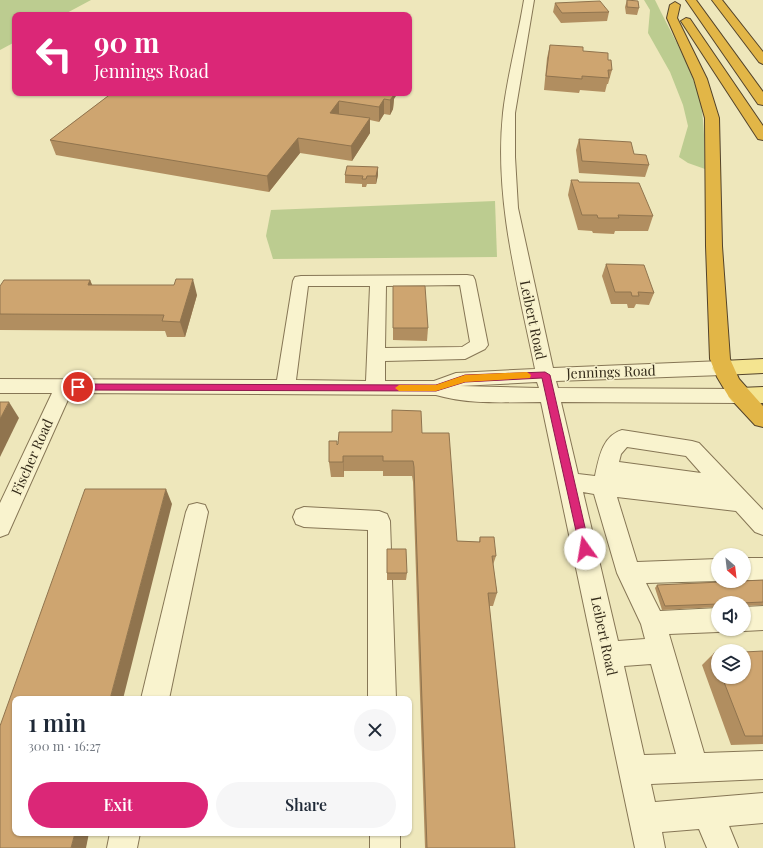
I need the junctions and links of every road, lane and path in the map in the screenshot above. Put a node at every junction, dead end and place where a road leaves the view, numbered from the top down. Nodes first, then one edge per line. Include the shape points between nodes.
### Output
1 (529, 0) edge
2 (691, 0) edge
3 (699, 0) edge
4 (674, 2) edge
5 (719, 3) edge
6 (763, 45) edge
7 (763, 60) edge
8 (763, 87) edge
9 (737, 98) junction
10 (763, 101) edge
11 (763, 119) edge
12 (763, 136) edge
13 (378, 281) junction
14 (376, 355) junction
15 (763, 366) edge
16 (722, 368) junction
17 (548, 385) junction
18 (0, 386) edge
19 (64, 387) junction
20 (285, 388) junction
21 (375, 388) junction
22 (763, 395) edge
23 (739, 396) junction
24 (763, 419) edge
25 (605, 477) junction
26 (569, 482) junction
27 (726, 485) junction
28 (742, 502) junction
29 (198, 512) dead end
30 (304, 517) dead end
31 (763, 525) edge
32 (0, 527) edge
33 (751, 569) edge
34 (763, 569) edge
35 (711, 570) edge
36 (629, 574) junction
37 (763, 618) edge
38 (751, 619) edge
39 (711, 620) edge
40 (653, 623) junction
41 (662, 650) junction
42 (608, 655) junction
43 (156, 696) edge
44 (382, 696) edge
45 (763, 765) edge
46 (694, 768) junction
47 (634, 770) junction
48 (763, 808) edge
49 (707, 813) junction
50 (644, 818) junction
51 (124, 836) edge
52 (385, 836) edge
53 (122, 848) edge
54 (385, 848) edge
55 (650, 848) edge
56 (723, 848) edge

1 - 17 street, Leibert Road via 510,102 508,168 514,228
2 - 10 highway
3 - 8 highway
4 - 9 highway
4 - 16 highway via 672,18 700,76 712,118 718,337
5 - 6 highway via 737,17
5 - 7 highway
9 - 11 highway
9 - 12 highway
13 - 14 street
13 - 14 street via 467,280 479,345 465,353
13 - 20 street via 301,281
14 - 21 street
15 - 16 main road, Jennings Road
16 - 17 street, Jennings Road
16 - 23 highway
17 - 21 street, Jennings Road via 469,395 436,388
17 - 23 street, Jennings Road
17 - 26 street, Leibert Road
18 - 19 street, Jennings Road
19 - 20 street, Jennings Road
19 - 32 street, Fischer Road
20 - 21 street, Jennings Road
22 - 23 main road, Jennings Road
23 - 24 highway
25 - 26 street
25 - 27 street via 662,476
25 - 27 street via 611,452 622,438 692,449
25 - 28 street
25 - 36 street
26 - 42 street, Leibert Road
27 - 28 street
28 - 31 street
29 - 43 street
30 - 44 street via 379,521
33 - 34 street
35 - 36 street
36 - 40 street
37 - 38 street
39 - 40 street
40 - 41 street
41 - 42 street
41 - 46 street
42 - 47 street, Leibert Road
45 - 46 street
46 - 47 street
47 - 50 street, Leibert Road
48 - 49 street
49 - 50 street
49 - 56 street
50 - 55 street, Leibert Road
51 - 53 street
52 - 54 street

